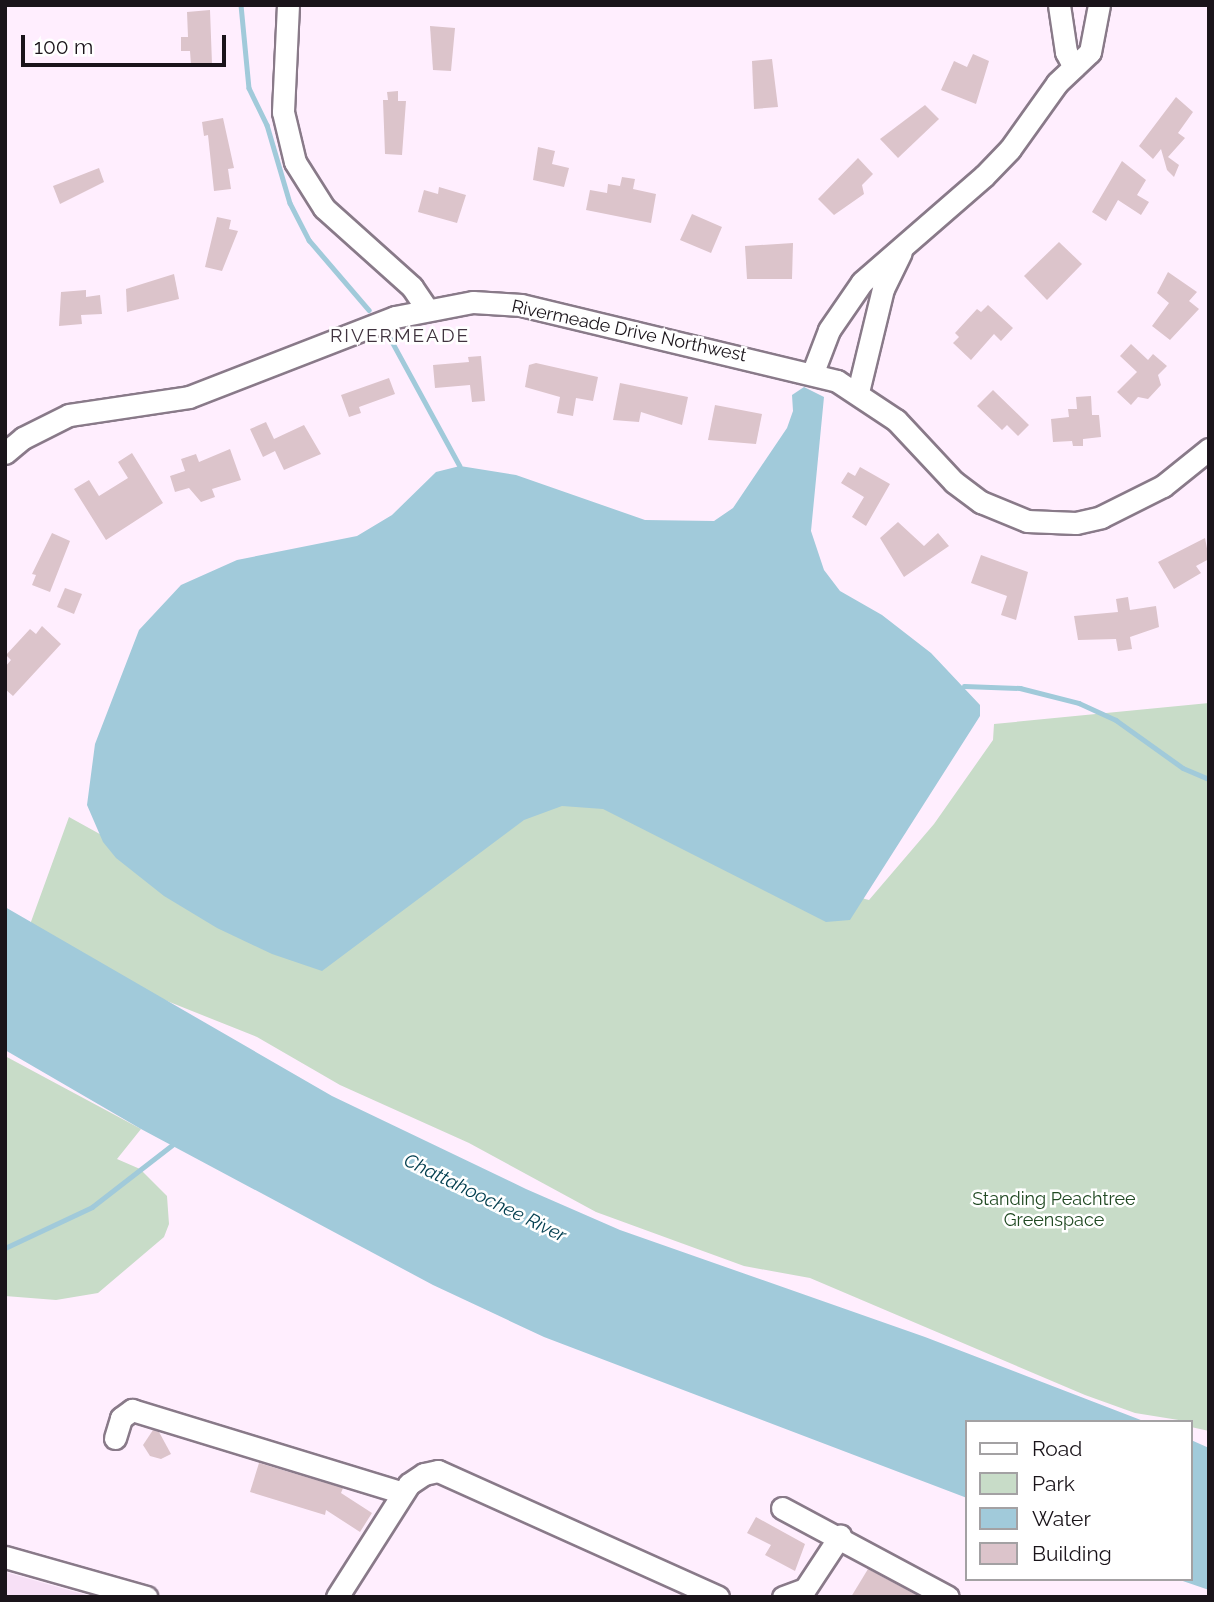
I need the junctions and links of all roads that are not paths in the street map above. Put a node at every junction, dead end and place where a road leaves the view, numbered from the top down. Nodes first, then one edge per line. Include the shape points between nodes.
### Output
1 (288, 5) edge
2 (1059, 5) edge
3 (1099, 5) edge
4 (1074, 67) junction
5 (902, 250) junction
6 (426, 308) junction
7 (813, 372) junction
8 (858, 392) junction
9 (1209, 449) edge
10 (5, 453) edge
11 (115, 1438) dead end
12 (403, 1493) junction
13 (782, 1508) dead end
14 (840, 1536) junction
15 (5, 1557) edge
16 (146, 1597) edge
17 (337, 1597) edge
18 (718, 1597) edge
19 (783, 1597) edge
20 (948, 1597) edge

1 - 6 street via 283,112 295,162 324,208 412,287
2 - 4 street via 1066,52
3 - 4 street via 1090,52
4 - 5 street via 1057,83 1010,149
5 - 7 street via 876,268 849,298
5 - 8 street via 883,289
6 - 7 street, Rivermeade Drive Northwest via 473,302 521,305
6 - 10 street, Rivermeade Drive Northwest via 189,397 69,415 23,438
7 - 8 street, Rivermeade Drive Northwest
8 - 9 street, Rivermeade Drive Northwest via 896,420 954,482 981,502 1027,521 1076,523 1101,517 1163,486
11 - 12 street via 121,1418 132,1410
12 - 17 street
12 - 18 street via 424,1474 447,1473
13 - 14 street
14 - 19 street via 812,1582
14 - 20 street
15 - 16 street

